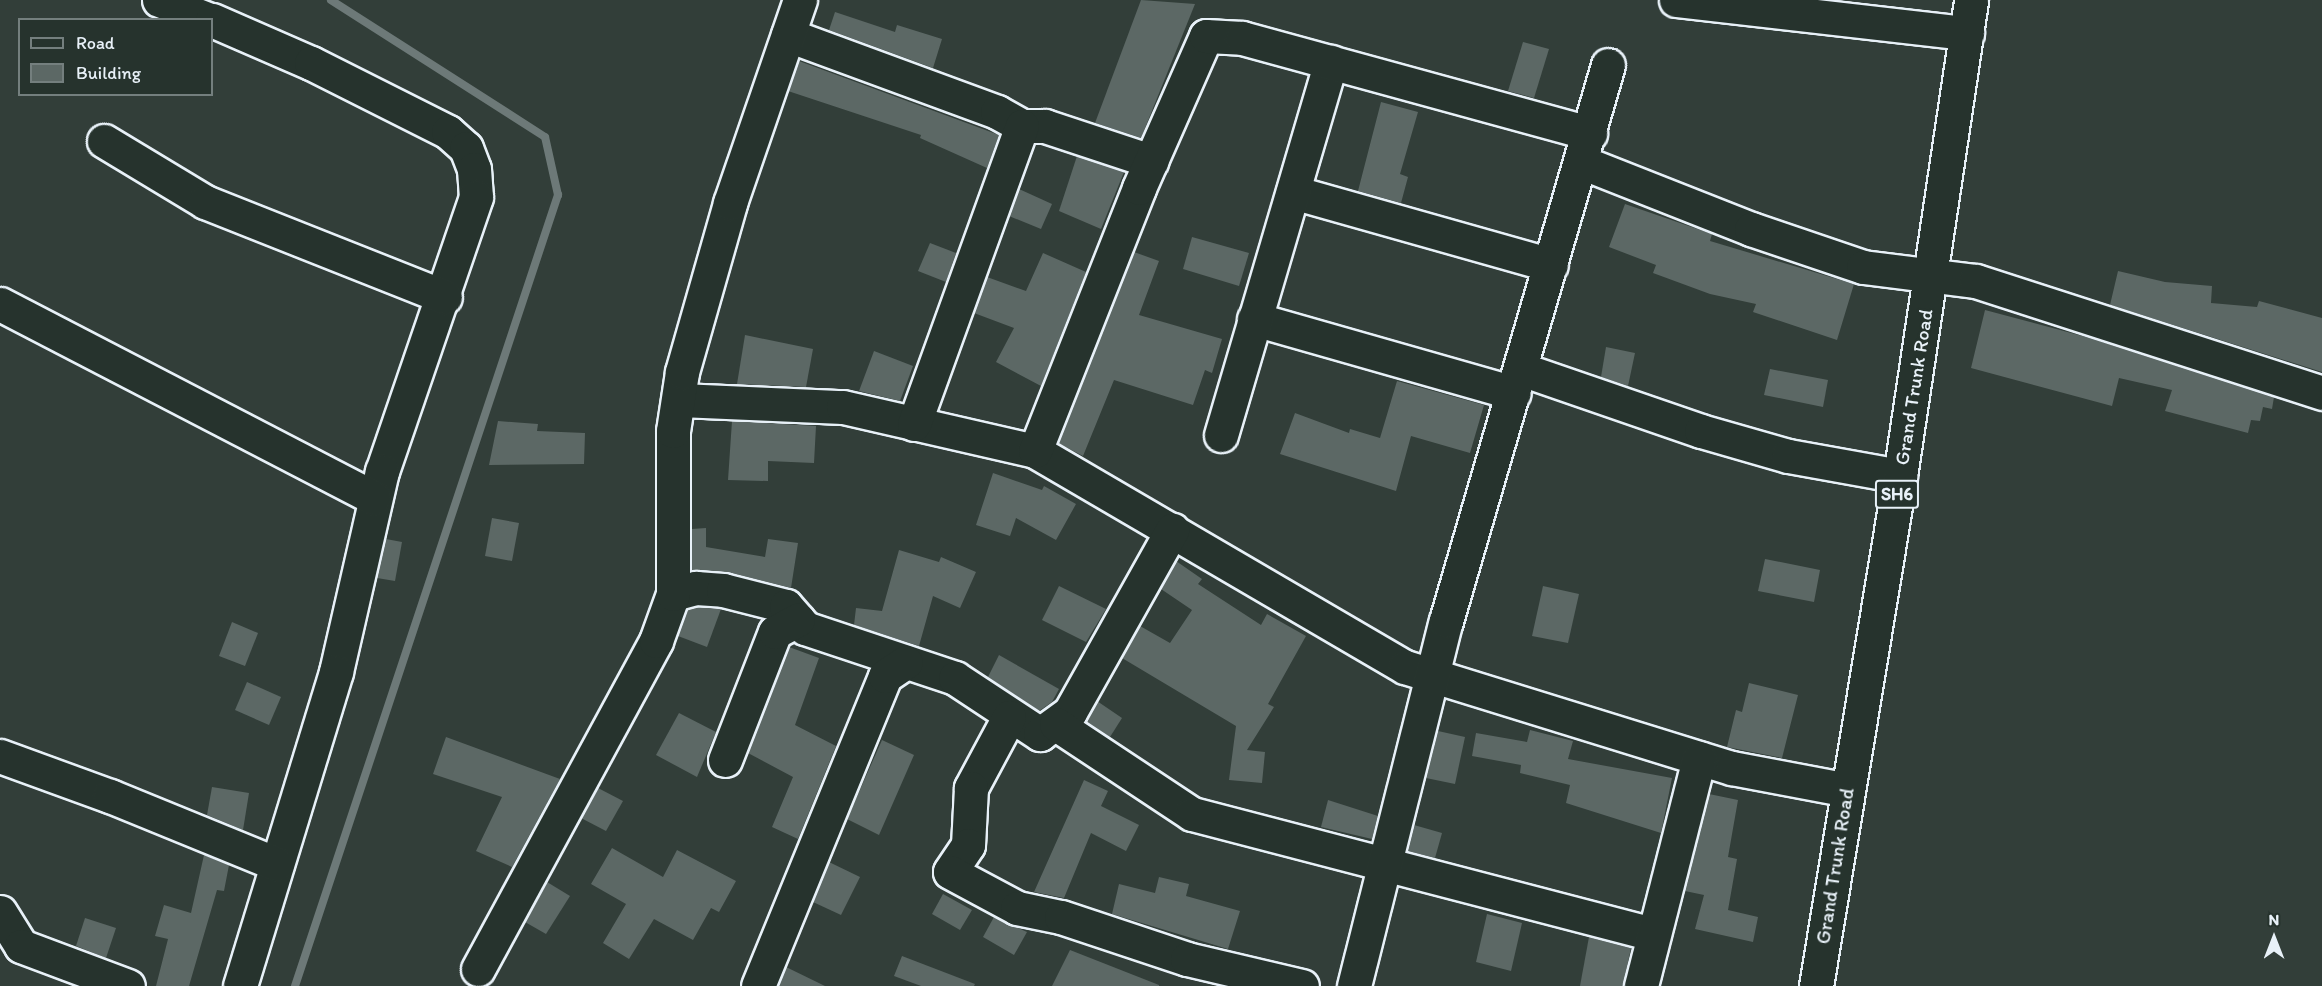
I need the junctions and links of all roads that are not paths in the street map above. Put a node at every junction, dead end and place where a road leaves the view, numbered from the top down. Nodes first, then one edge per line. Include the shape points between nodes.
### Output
1 (159, 0) edge
2 (800, 0) edge
3 (1676, 0) edge
4 (1971, 0) edge
5 (206, 18) edge
6 (213, 21) edge
7 (1967, 33) junction
8 (789, 35) junction
9 (1331, 62) junction
10 (1608, 65) dead end
11 (1022, 126) junction
12 (104, 141) dead end
13 (1586, 147) junction
14 (1151, 161) junction
15 (1293, 192) junction
16 (1551, 265) junction
17 (1931, 278) junction
18 (445, 297) junction
19 (0, 304) edge
20 (1254, 318) junction
21 (1517, 381) junction
22 (2322, 393) edge
23 (680, 400) junction
24 (914, 424) junction
25 (1221, 435) dead end
26 (1035, 451) junction
27 (1900, 476) junction
28 (374, 498) junction
29 (1172, 530) junction
30 (673, 594) junction
31 (798, 620) junction
32 (906, 662) junction
33 (1433, 676) junction
34 (1009, 717) junction
35 (1056, 724) junction
36 (0, 756) edge
37 (1699, 758) junction
38 (725, 760) dead end
39 (1848, 790) junction
40 (277, 864) junction
41 (1386, 865) junction
42 (0, 912) edge
43 (1652, 934) junction
44 (478, 969) dead end
45 (128, 986) edge
46 (240, 986) edge
47 (758, 986) edge
48 (1302, 986) edge
49 (1354, 986) edge
50 (1641, 986) edge
51 (1816, 986) edge

1 - 5 street
2 - 8 street
3 - 7 street
4 - 7 street, Grand Trunk Road / SH6
6 - 18 street via 386,99 448,132 466,148 474,169 476,197
7 - 17 street, Grand Trunk Road / SH6
8 - 11 street via 997,112
8 - 23 street via 730,203 682,372
9 - 13 street
9 - 14 street via 1242,38 1206,36
9 - 15 street
10 - 13 street
11 - 14 street via 1045,126
11 - 24 street
12 - 18 street via 205,202
13 - 16 street
13 - 17 street via 1796,245 1886,273
14 - 26 street
15 - 16 street
15 - 20 street
16 - 21 street
17 - 22 street via 1976,281 2059,305 2111,327
17 - 27 street, Grand Trunk Road / SH6
18 - 28 street
19 - 28 street
20 - 21 street
20 - 25 street
21 - 27 street via 1788,456
21 - 33 street
23 - 24 street via 843,407
23 - 30 street via 673,431
24 - 26 street
26 - 29 street
27 - 39 street, Grand Trunk Road / SH6
28 - 40 street via 336,672
29 - 33 street via 1405,667
29 - 35 street via 1070,712
30 - 31 street via 696,588 762,597 786,606
30 - 44 street via 657,641
31 - 32 street via 805,628
31 - 38 street via 775,632
32 - 34 street via 955,678
32 - 47 street via 885,676
33 - 37 street
33 - 41 street
34 - 35 street via 1040,734
34 - 48 street via 971,788 968,845 950,872 1017,908 1061,917 1187,959
35 - 41 street via 1192,814
36 - 40 street via 111,796
37 - 39 street
37 - 43 street
39 - 51 street, Grand Trunk Road / SH6
40 - 46 street
41 - 43 street
41 - 49 street
42 - 45 street via 21,946
43 - 50 street

